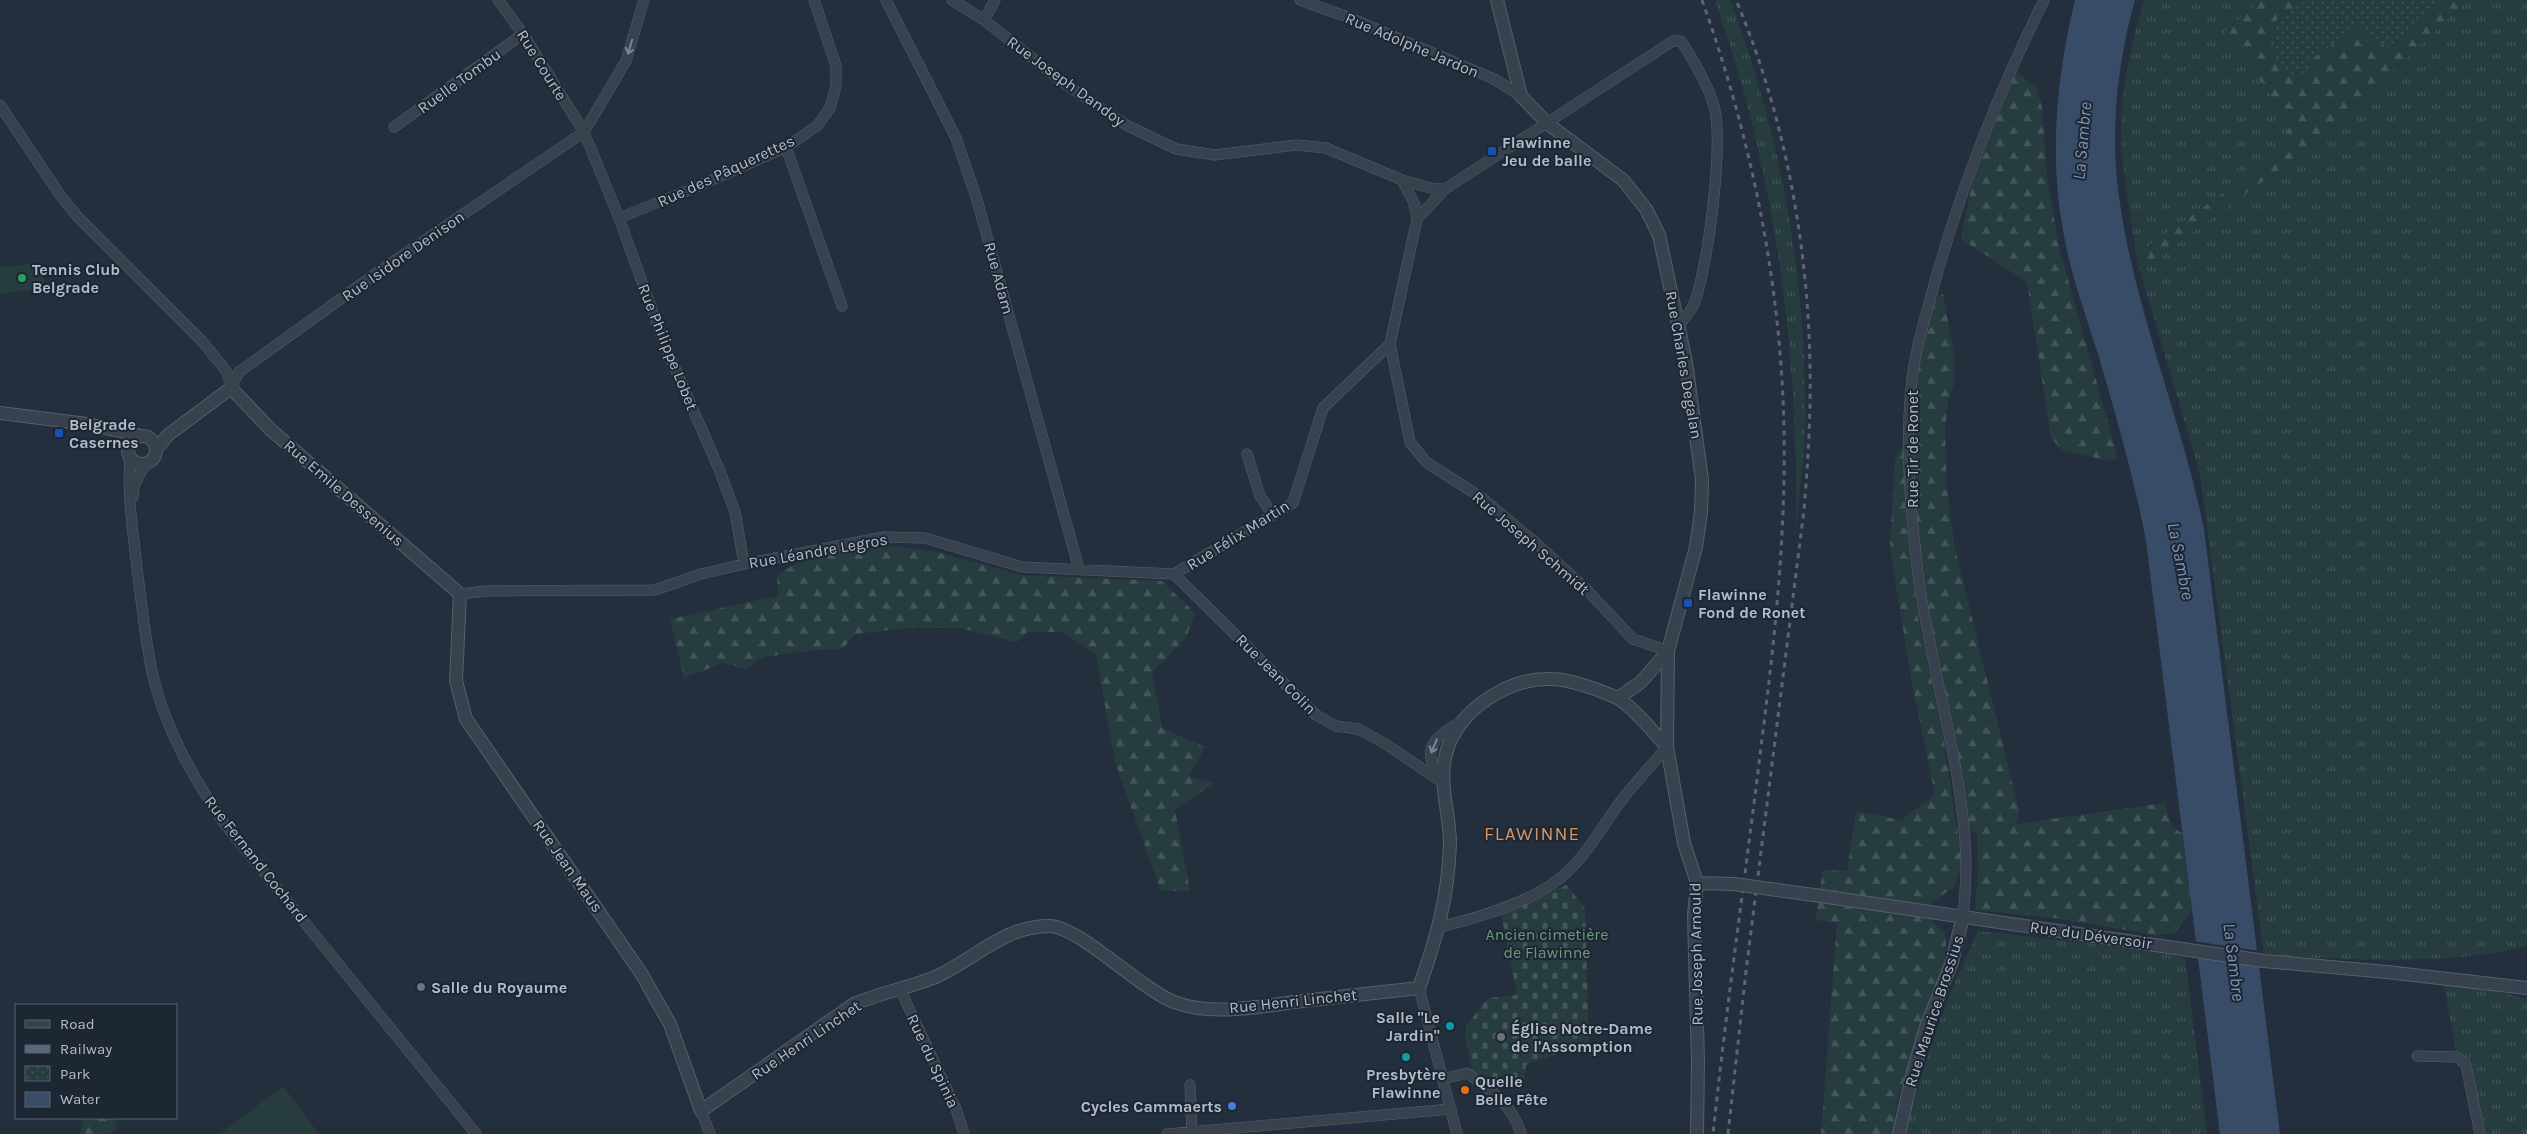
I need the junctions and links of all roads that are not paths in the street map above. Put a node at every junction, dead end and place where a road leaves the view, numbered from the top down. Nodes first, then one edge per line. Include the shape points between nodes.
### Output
1 (498, 0) edge
2 (644, 0) edge
3 (814, 0) edge
4 (886, 0) edge
5 (952, 0) edge
6 (995, 0) edge
7 (1300, 0) edge
8 (1497, 0) edge
9 (2044, 0) edge
10 (984, 20) junction
11 (523, 34) junction
12 (1521, 96) junction
13 (0, 105) edge
14 (1548, 124) junction
15 (394, 127) dead end
16 (584, 132) junction
17 (786, 147) junction
18 (1402, 180) junction
19 (1445, 190) junction
20 (619, 218) junction
21 (1417, 219) junction
22 (842, 306) dead end
23 (1678, 326) junction
24 (1390, 344) junction
25 (231, 388) junction
26 (0, 413) edge
27 (109, 428) junction
28 (138, 436) junction
29 (154, 444) junction
30 (129, 452) junction
31 (1247, 454) dead end
32 (145, 464) junction
33 (132, 508) junction
34 (1272, 514) junction
35 (744, 564) junction
36 (1079, 568) junction
37 (1174, 574) junction
38 (460, 594) junction
39 (1668, 651) junction
40 (1618, 698) junction
41 (1667, 747) junction
42 (1442, 782) junction
43 (1697, 883) junction
44 (1964, 916) junction
45 (1440, 927) junction
46 (2527, 980) edge
47 (2485, 984) junction
48 (1419, 988) junction
49 (2527, 988) edge
50 (900, 989) junction
51 (2417, 1056) dead end
52 (1443, 1079) junction
53 (1190, 1085) dead end
54 (1451, 1109) junction
55 (701, 1110) junction
56 (1192, 1132) junction
57 (476, 1134) edge
58 (710, 1134) edge
59 (964, 1134) edge
60 (1167, 1134) edge
61 (1181, 1134) edge
62 (1457, 1134) edge
63 (1521, 1134) edge
64 (1696, 1134) edge
65 (1899, 1134) edge
66 (2480, 1134) edge

1 - 11 street, Rue Courte
2 -> 16 street via 626,61
3 - 17 street, Rue des Pâquerettes via 836,66 836,86 830,108 817,126
4 - 36 street, Rue Adam via 956,138 971,182
5 - 10 street, Rue Joseph Dandoy
6 - 10 street
7 - 12 street, Rue Adolphe Jardon via 1494,79
8 - 12 street
9 - 44 street, Rue Tir de Ronet via 2012,69 1956,211 1929,301 1911,390 1912,516 1918,576 1958,788 1966,858
10 - 18 street, Rue Joseph Dandoy via 1072,89 1126,125 1176,149 1215,155 1296,145 1326,148
11 - 15 street, Ruelle Tombu
11 - 16 street, Rue Courte
12 - 14 street, Rue Charles Degalan
13 - 25 street via 77,216 202,341 227,372
14 - 19 street
14 - 23 street, Rue Charles Degalan via 1623,180 1646,209 1659,236
14 - 23 street via 1673,41 1681,42 1695,62 1714,107 1717,149 1708,242 1693,305
16 - 20 street, Rue Philippe Lobet
16 - 25 street, Rue Isidore Denison via 378,272 239,372
17 - 20 street, Rue des Pâquerettes
17 - 22 street
18 - 19 street, Rue Joseph Dandoy
18 - 21 street via 1414,203
19 - 21 street
20 - 35 street, Rue Philippe Lobet via 664,343 735,512
21 - 24 street, Rue Joseph Schmidt
23 - 39 street, Rue Charles Degalan via 1695,418 1702,488 1696,547
24 - 34 street, Rue Félix Martin via 1323,408 1294,503
24 - 39 street, Rue Joseph Schmidt via 1410,442 1426,462 1482,498 1537,544 1633,639
25 - 29 street
25 - 38 street, Rue Emile Dessenius via 272,430
26 - 27 street
27 - 28 street
27 - 30 street
28 - 29 street
28 - 30 street via 131,440
29 - 32 street via 153,459
30 - 32 street via 135,462
30 - 33 street, Rue Fernand Cochard via 128,484
31 - 34 street via 1260,496
32 - 33 street, Rue Fernand Cochard via 134,486
33 - 57 street, Rue Fernand Cochard via 144,627 154,680 179,748 202,791 224,823
34 - 37 street, Rue Félix Martin
35 - 36 street, Rue Léandre Legros via 884,537 925,538 1022,567
35 - 38 street, Rue Léandre Legros via 701,574 656,590
36 - 37 street, Rue Léandre Legros
37 - 42 street, Rue Jean Colin via 1316,715 1336,726 1358,729
38 - 55 street, Rue Jean Maus via 456,682 466,719 642,974 670,1024
39 - 40 street, Rue Charles Degalan via 1640,682
39 - 41 street, Rue Charles Degalan
40 - 41 street
40 - 42 street via 1583,684 1550,678 1522,683 1492,696 1463,721 1447,750
41 - 43 street, Rue Joseph Arnould via 1684,843
41 - 45 street via 1560,879 1542,891 1500,908
42 - 45 street via 1449,814 1450,842 1448,886
43 - 44 street, Rue du Déversoir, bridge via 1734,884
43 - 64 street, Rue Joseph Arnould via 1694,916 1698,1061
44 - 47 street, Rue du Déversoir via 2279,962
44 - 65 street, Rue Maurice Brossius via 1952,962 1926,1027
45 - 48 street
46 - 47 street, Rue du Déversoir
47 - 49 street, Rue du Déversoir
48 - 50 street, Rue Henri Linchet via 1237,1009 1194,1007 1159,995 1082,939 1050,926 1026,927 1004,936 935,977
48 - 52 street
50 - 55 street, Rue Henri Linchet via 854,1004
50 - 59 street, Rue du Spinia via 956,1109
51 - 66 street via 2457,1057 2466,1065
52 - 54 street
52 - 63 street via 1467,1073 1493,1091 1505,1104
53 - 56 street
54 - 56 street
54 - 62 street
55 - 58 street, Rue Jean Maus
56 - 61 street
60 - 61 street

